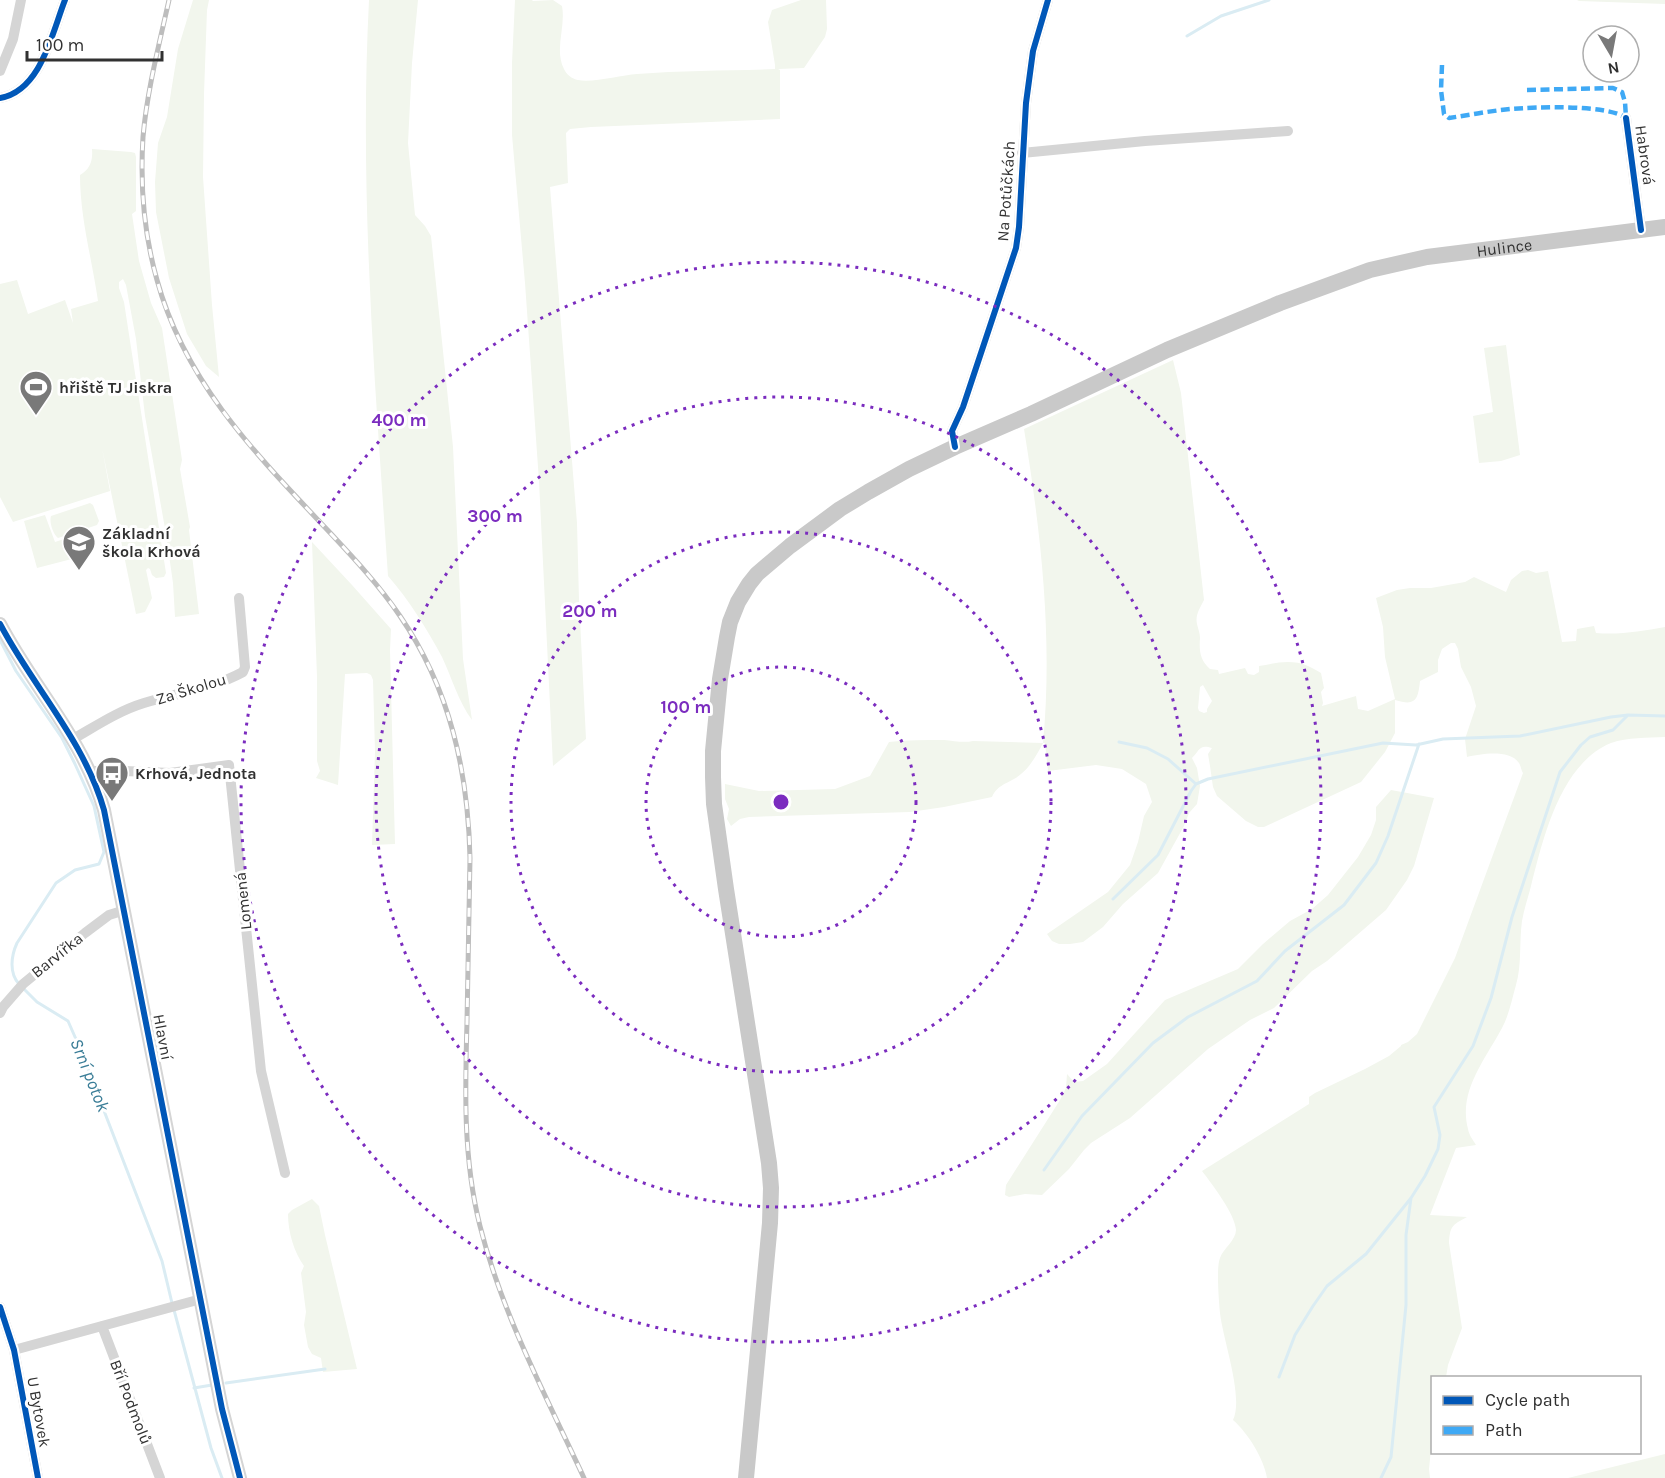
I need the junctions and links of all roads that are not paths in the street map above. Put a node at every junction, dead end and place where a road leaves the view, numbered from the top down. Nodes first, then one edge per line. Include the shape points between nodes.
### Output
1 (21, 0) edge
2 (65, 0) edge
3 (1048, 0) edge
4 (0, 70) edge
5 (0, 98) edge
6 (1626, 118) dead end
7 (1288, 131) dead end
8 (1022, 153) junction
9 (1665, 227) edge
10 (1641, 230) junction
11 (955, 447) junction
12 (240, 598) dead end
13 (0, 624) edge
14 (73, 739) junction
15 (90, 772) junction
16 (125, 910) junction
17 (0, 1013) edge
18 (285, 1173) dead end
19 (201, 1299) junction
20 (0, 1307) edge
21 (102, 1326) junction
22 (14, 1350) junction
23 (38, 1478) edge
24 (160, 1478) edge
25 (240, 1478) edge
26 (746, 1478) edge

1 - 4 street via 13,39
2 - 5 street via 35,74 16,93
3 - 8 street, Na Potůčkách via 1033,51
6 - 10 street, Habrová
7 - 8 street, Na Potůčkách
8 - 11 street, Na Potůčkách via 1016,248 952,431
9 - 10 main road, Hulince
10 - 11 main road, Hulince via 1427,257 1345,278 1205,333
11 - 26 main road, Hulince via 855,500 765,566 743,592 727,637 713,751 714,804 771,1188
12 - 14 street, Za Školou via 243,672 202,688 143,703
13 - 14 street, Hlavní
14 - 15 street, Hlavní
15 - 16 street, Hlavní via 106,816
15 - 18 street, Lomená via 154,774 229,765 261,1071
16 - 17 street, Barvířka via 103,919 20,987
16 - 19 street, Hlavní
19 - 21 street
19 - 25 street, Hlavní via 224,1420
20 - 22 street, U Bytovek
21 - 22 street
21 - 24 street, Bří Podmolů
22 - 23 street, U Bytovek

